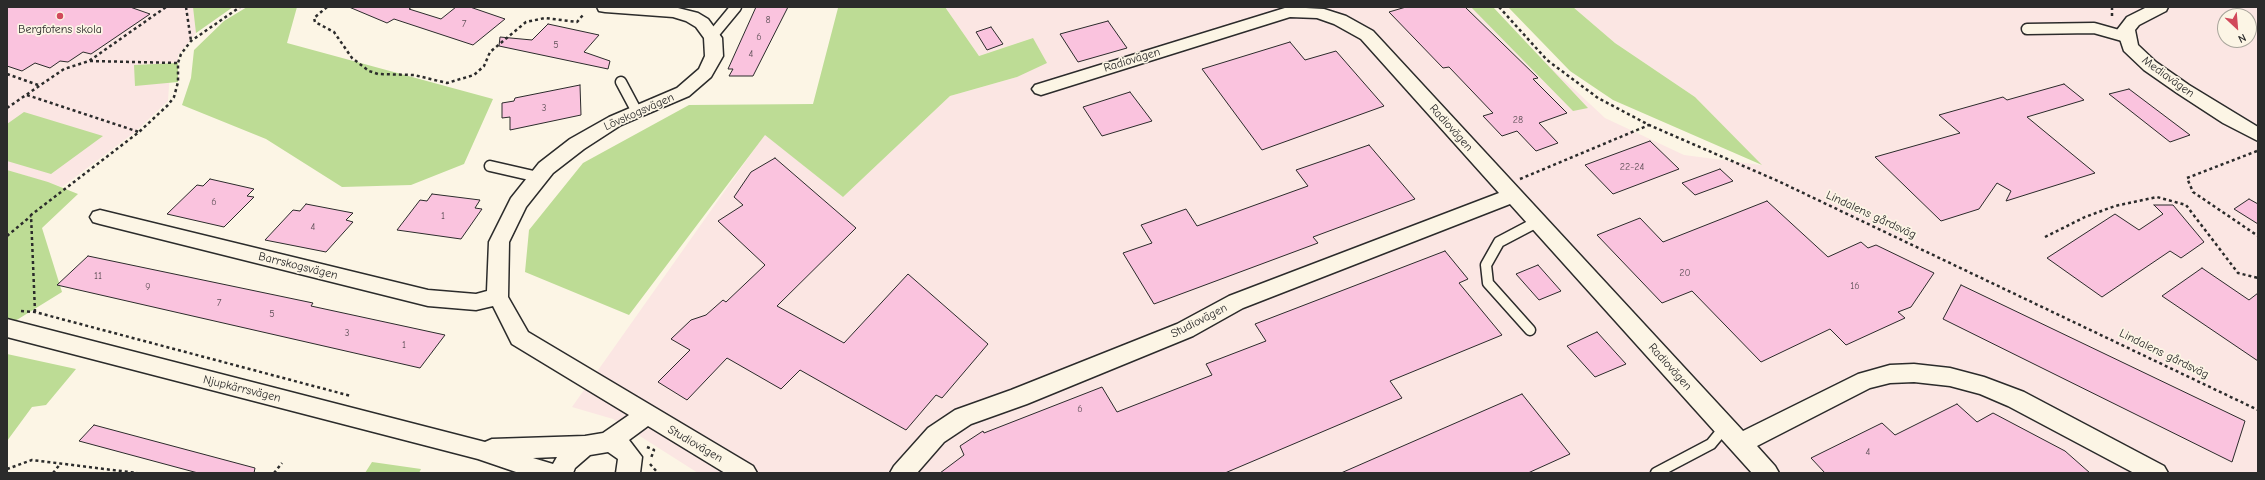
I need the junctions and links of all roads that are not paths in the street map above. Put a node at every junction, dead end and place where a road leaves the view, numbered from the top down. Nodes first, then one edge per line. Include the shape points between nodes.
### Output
1 (605, 7) edge
2 (736, 7) edge
3 (2160, 7) edge
4 (1316, 10) edge
5 (2027, 29) dead end
6 (712, 36) junction
7 (2126, 37) junction
8 (621, 82) dead end
9 (1040, 89) dead end
10 (637, 112) junction
11 (2258, 143) edge
12 (490, 166) dead end
13 (538, 177) junction
14 (1513, 195) junction
15 (100, 217) dead end
16 (1537, 222) junction
17 (498, 297) junction
18 (13, 320) edge
19 (1530, 330) dead end
20 (608, 392) joint
21 (646, 415) junction
22 (1725, 427) junction
23 (608, 442) junction
24 (1740, 443) junction
25 (585, 446) junction
26 (478, 449) junction
27 (632, 462) edge
28 (549, 473) edge
29 (561, 473) edge
30 (745, 473) edge
31 (902, 473) edge
32 (1656, 473) edge
33 (1767, 473) edge
34 (2156, 473) edge

1 - 6 street via 678,13 702,23
2 - 6 lane
3 - 7 street via 2133,21 2126,30
4 - 9 street, Radiovägen via 1289,12
4 - 14 street, Radiovägen via 1366,35
5 - 7 lane via 2094,28
6 - 10 street, Lövskogsvägen via 714,56 705,73 683,92
7 - 11 street, Mediavägen via 2130,47 2150,66 2229,119
8 - 10 lane
10 - 13 street, Lövskogsvägen via 615,121 577,144
12 - 13 lane
13 - 17 street, Lövskogsvägen via 518,203 499,242 496,276
14 - 16 street, Radiovägen
14 - 31 street, Studiovägen via 1236,302 1186,330 963,418 936,435
15 - 17 street, Barrskogsvägen via 428,298 476,302
16 - 19 lane via 1519,229 1499,242 1486,265 1488,283
16 - 22 street, Radiovägen
17 - 20 street, Lövskogsvägen via 520,338
18 - 26 street, Njupkärrsvägen
20 - 21 street, Studiovägen
21 - 23 street
21 - 27 street
21 - 30 street, Studiovägen
22 - 24 street, Radiovägen
22 - 32 lane via 1711,444
23 - 25 street, Njupkärrsvägen
23 - 27 street via 622,447
24 - 33 street, Radiovägen
24 - 34 street via 1866,380 1890,374 1914,373 1950,377 1984,386 2016,399
25 - 26 street, Njupkärrsvägen
25 - 29 street, Njupkärrsvägen via 567,461
26 - 28 street, Njupkärrsvägen

